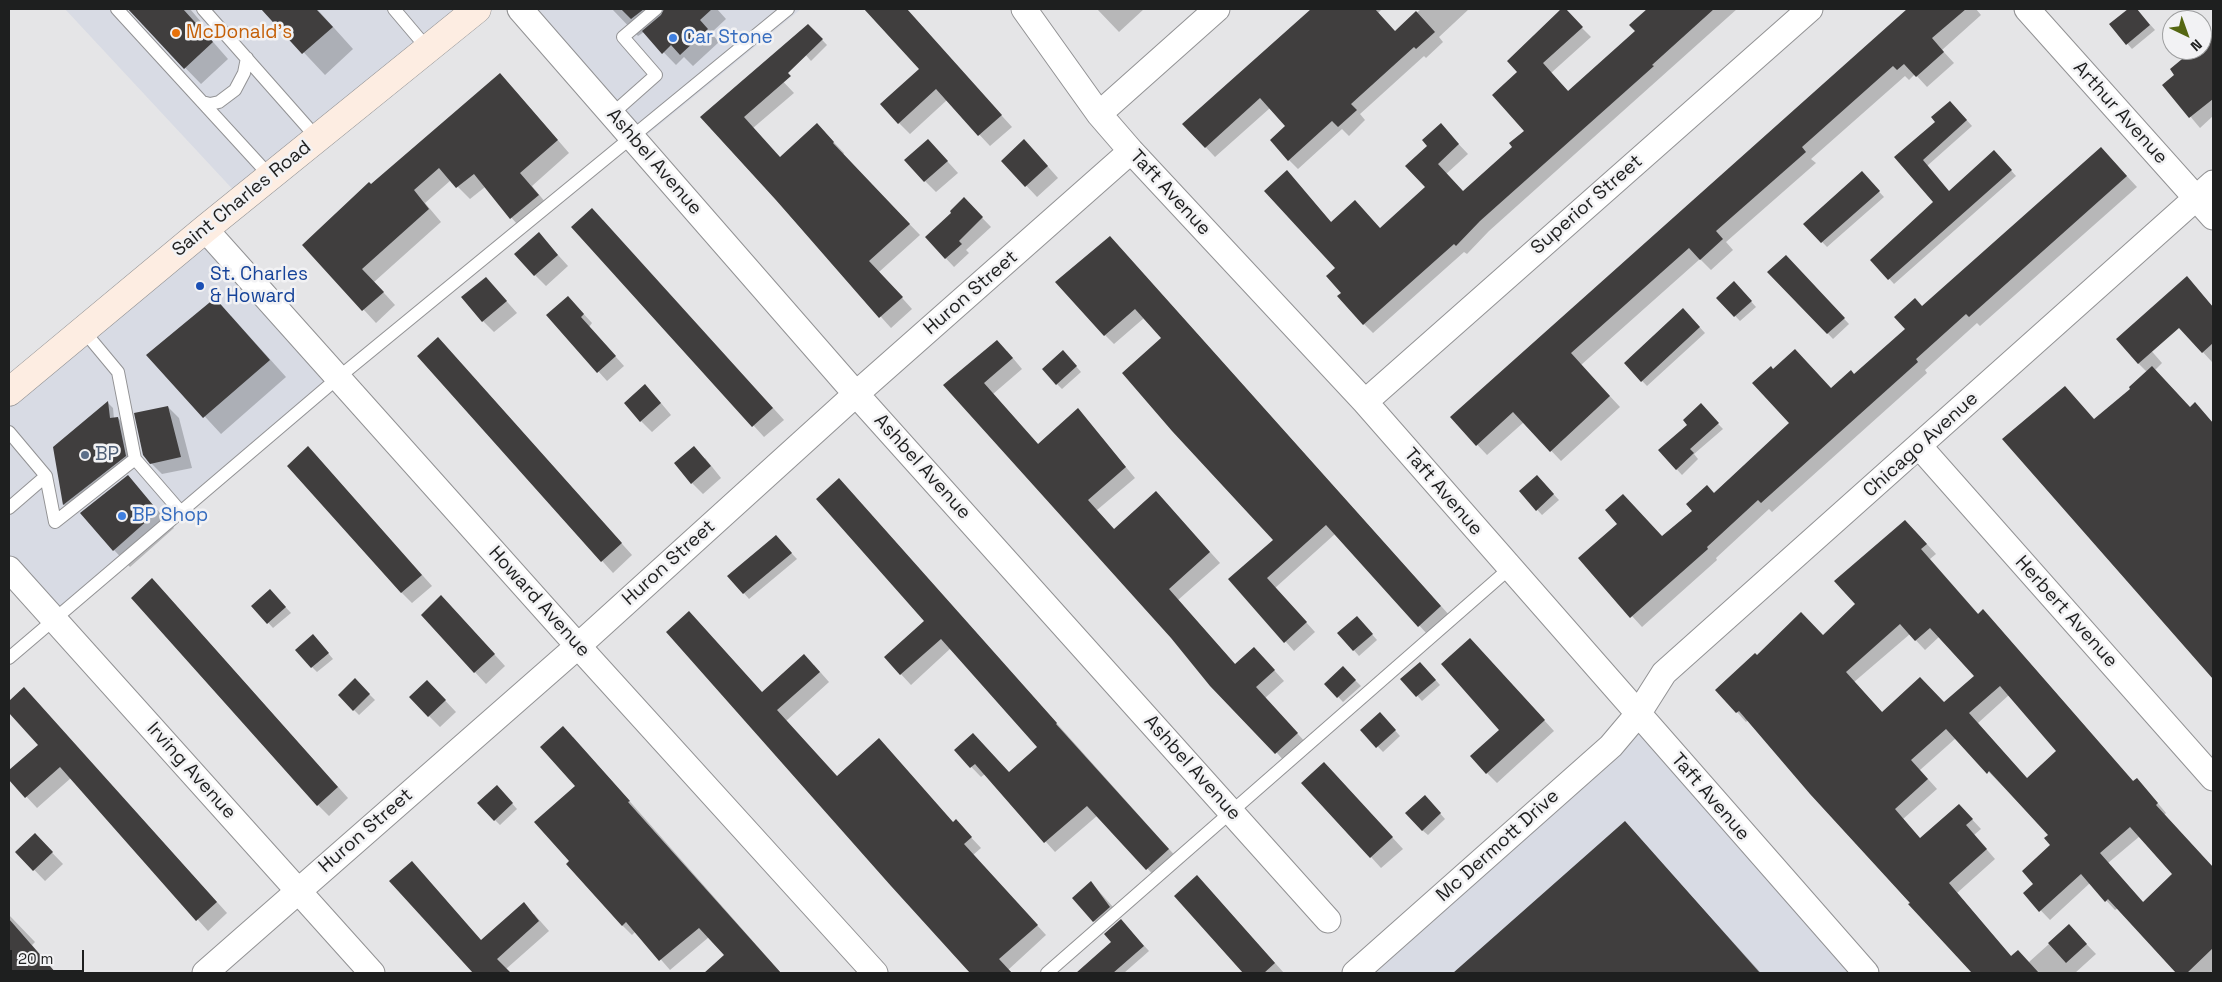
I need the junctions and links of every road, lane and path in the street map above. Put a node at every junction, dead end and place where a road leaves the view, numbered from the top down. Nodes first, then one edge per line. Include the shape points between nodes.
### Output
1 (117, 9) edge
2 (203, 9) edge
3 (394, 9) edge
4 (477, 9) edge
5 (520, 9) edge
6 (656, 9) edge
7 (788, 9) edge
8 (1024, 9) edge
9 (1217, 9) edge
10 (1810, 9) edge
11 (2027, 9) edge
12 (427, 48) junction
13 (247, 58) junction
14 (202, 102) junction
15 (612, 114) junction
16 (1099, 114) junction
17 (632, 137) junction
18 (318, 138) junction
19 (1131, 151) junction
20 (270, 176) junction
21 (2205, 191) edge
22 (2213, 217) edge
23 (205, 229) junction
24 (83, 330) junction
25 (339, 377) junction
26 (9, 392) edge
27 (856, 394) junction
28 (1364, 402) junction
29 (9, 432) edge
30 (1919, 446) junction
31 (134, 459) junction
32 (46, 476) junction
33 (9, 508) edge
34 (181, 512) junction
35 (1510, 568) junction
36 (9, 569) edge
37 (54, 620) junction
38 (578, 646) junction
39 (9, 658) edge
40 (1638, 714) junction
41 (2213, 778) edge
42 (1230, 811) junction
43 (298, 890) junction
44 (1328, 920) dead end
45 (206, 973) edge
46 (372, 973) edge
47 (874, 973) edge
48 (1047, 973) edge
49 (1355, 973) edge
50 (1866, 973) edge

1 - 14 lane
2 - 13 lane
3 - 12 lane
4 - 12 main road, Saint Charles Road
5 - 15 street, Ashbel Avenue
6 - 15 lane via 623,37 656,75
7 - 17 lane
8 - 16 street, Taft Avenue
9 - 16 street
10 - 28 street, Superior Street
11 - 21 street, Arthur Avenue
12 - 18 main road, Saint Charles Road
13 - 14 lane via 235,90 219,102
13 - 18 lane
14 - 20 lane
15 - 17 street, Ashbel Avenue
16 - 19 street, Taft Avenue
17 - 25 lane
17 - 27 street, Ashbel Avenue
18 - 20 main road, Saint Charles Road
19 - 27 street, Huron Street
19 - 28 street, Taft Avenue
20 - 23 main road, Saint Charles Road
21 - 22 street, Arthur Avenue
21 - 30 street, Chicago Avenue
23 - 24 main road, Saint Charles Road
23 - 25 street, Howard Avenue
24 - 26 main road, Saint Charles Road
24 - 31 lane via 118,372
25 - 34 lane
25 - 38 street, Howard Avenue
27 - 38 street, Huron Street
27 - 42 street, Ashbel Avenue
28 - 35 street, Taft Avenue
29 - 32 lane
30 - 40 street, Chicago Avenue via 1664,673
30 - 41 street, Herbert Avenue
31 - 32 lane via 56,522
31 - 34 lane
32 - 33 lane
34 - 37 lane
35 - 40 street, Taft Avenue
35 - 42 lane
36 - 37 street, Irving Avenue
37 - 39 lane
37 - 43 street, Irving Avenue
38 - 43 street, Huron Street
38 - 47 street, Howard Avenue
40 - 49 street, Mc Dermott Drive via 1611,746
40 - 50 street, Taft Avenue
42 - 44 street, Ashbel Avenue
42 - 48 lane
43 - 45 street, Huron Street
43 - 46 street, Irving Avenue

